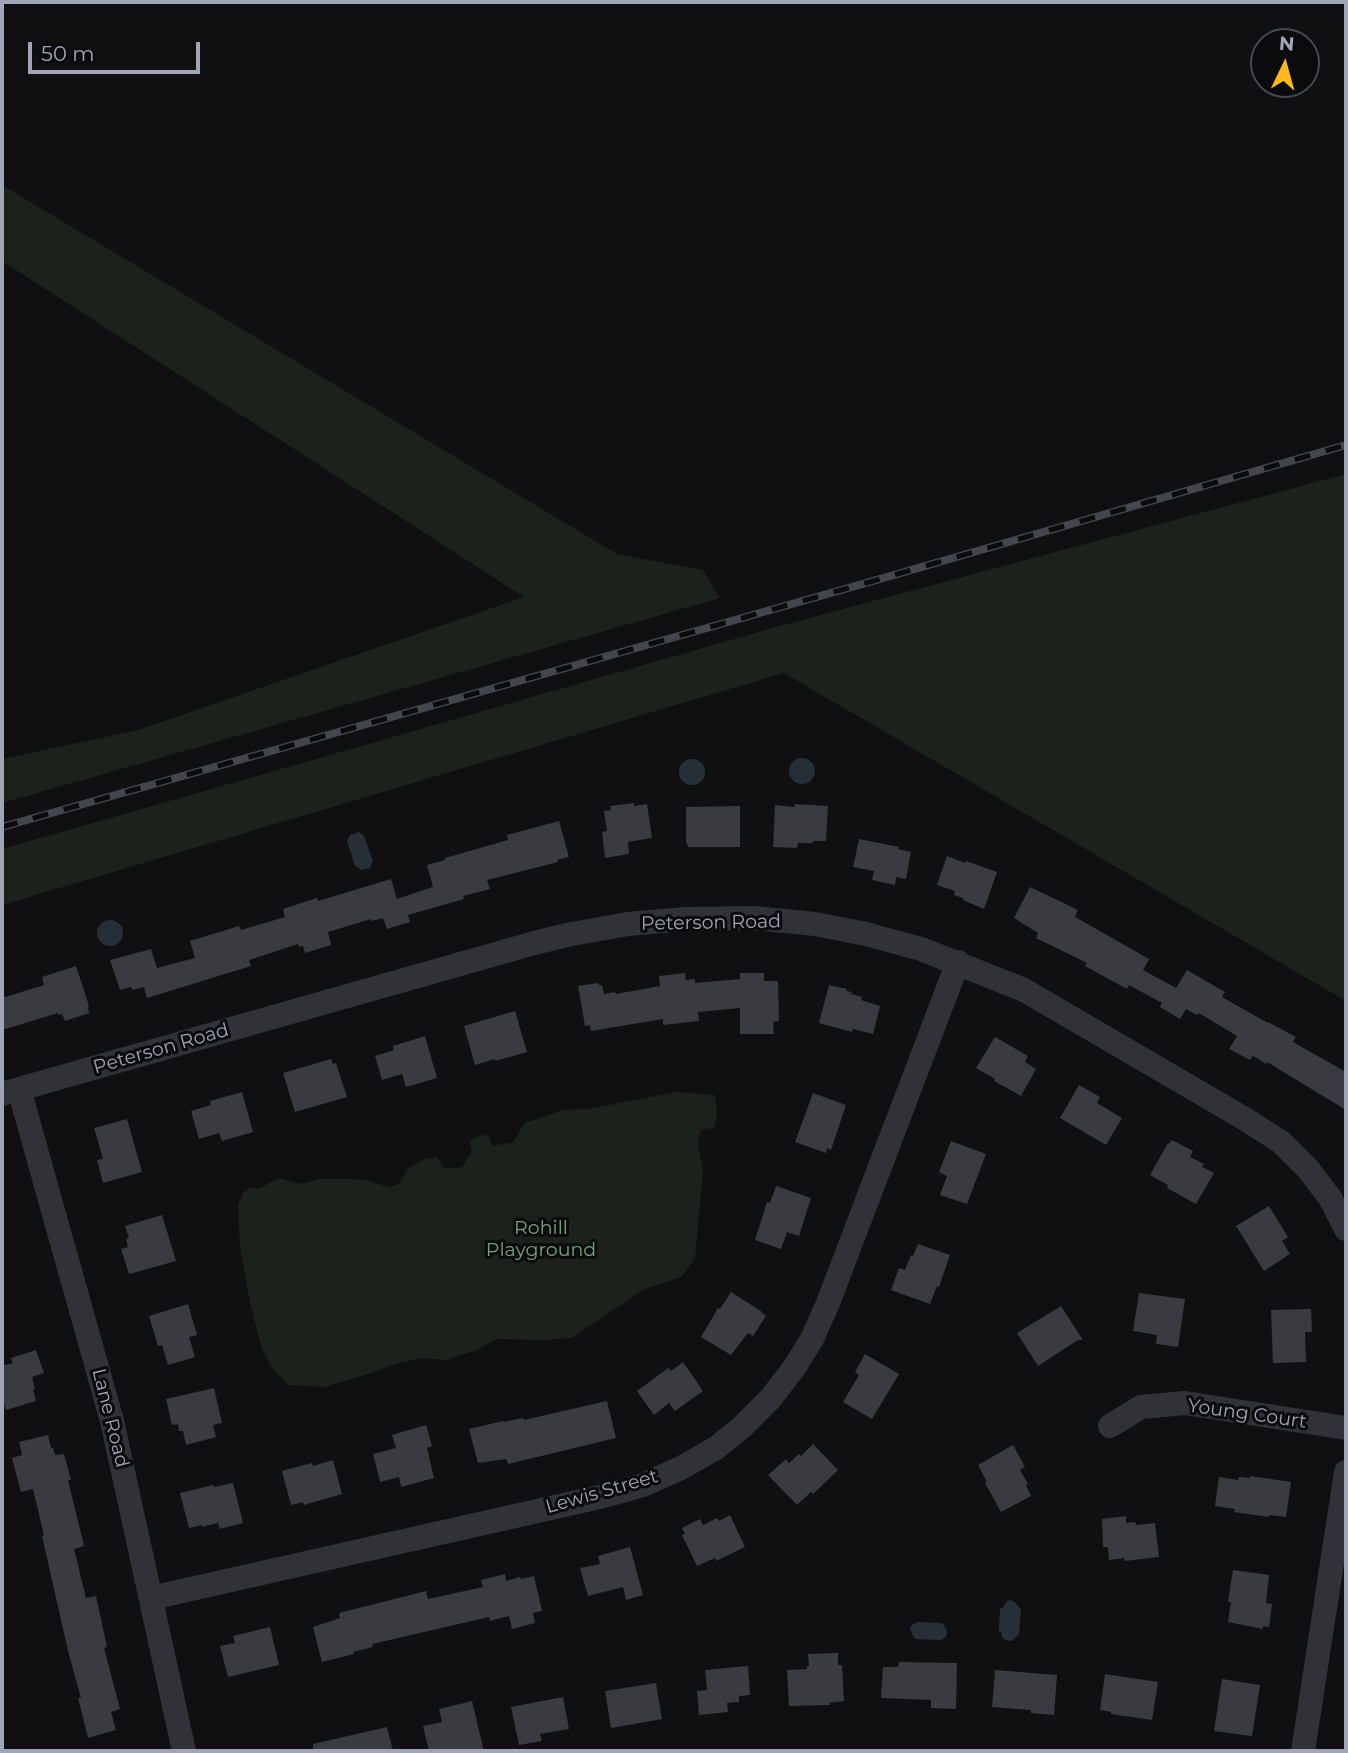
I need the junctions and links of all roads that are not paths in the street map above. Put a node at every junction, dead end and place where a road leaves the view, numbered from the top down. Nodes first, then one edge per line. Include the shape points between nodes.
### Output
1 (958, 962) junction
2 (10, 1092) edge
3 (1346, 1229) edge
4 (1110, 1426) dead end
5 (1346, 1428) edge
6 (1346, 1472) edge
7 (151, 1598) junction
8 (184, 1751) edge
9 (1303, 1751) edge

1 - 2 street, Peterson Road via 815,924 754,918 628,925 538,943
1 - 3 street, Peterson Road via 1024,990 1281,1142 1330,1198
1 - 7 street, Lewis Street via 812,1339 770,1399 716,1448 643,1485 604,1496
2 - 7 street, Lane Road via 112,1420
4 - 5 street, Young Court via 1141,1407 1185,1403
6 - 9 street
7 - 8 street, Lane Road

